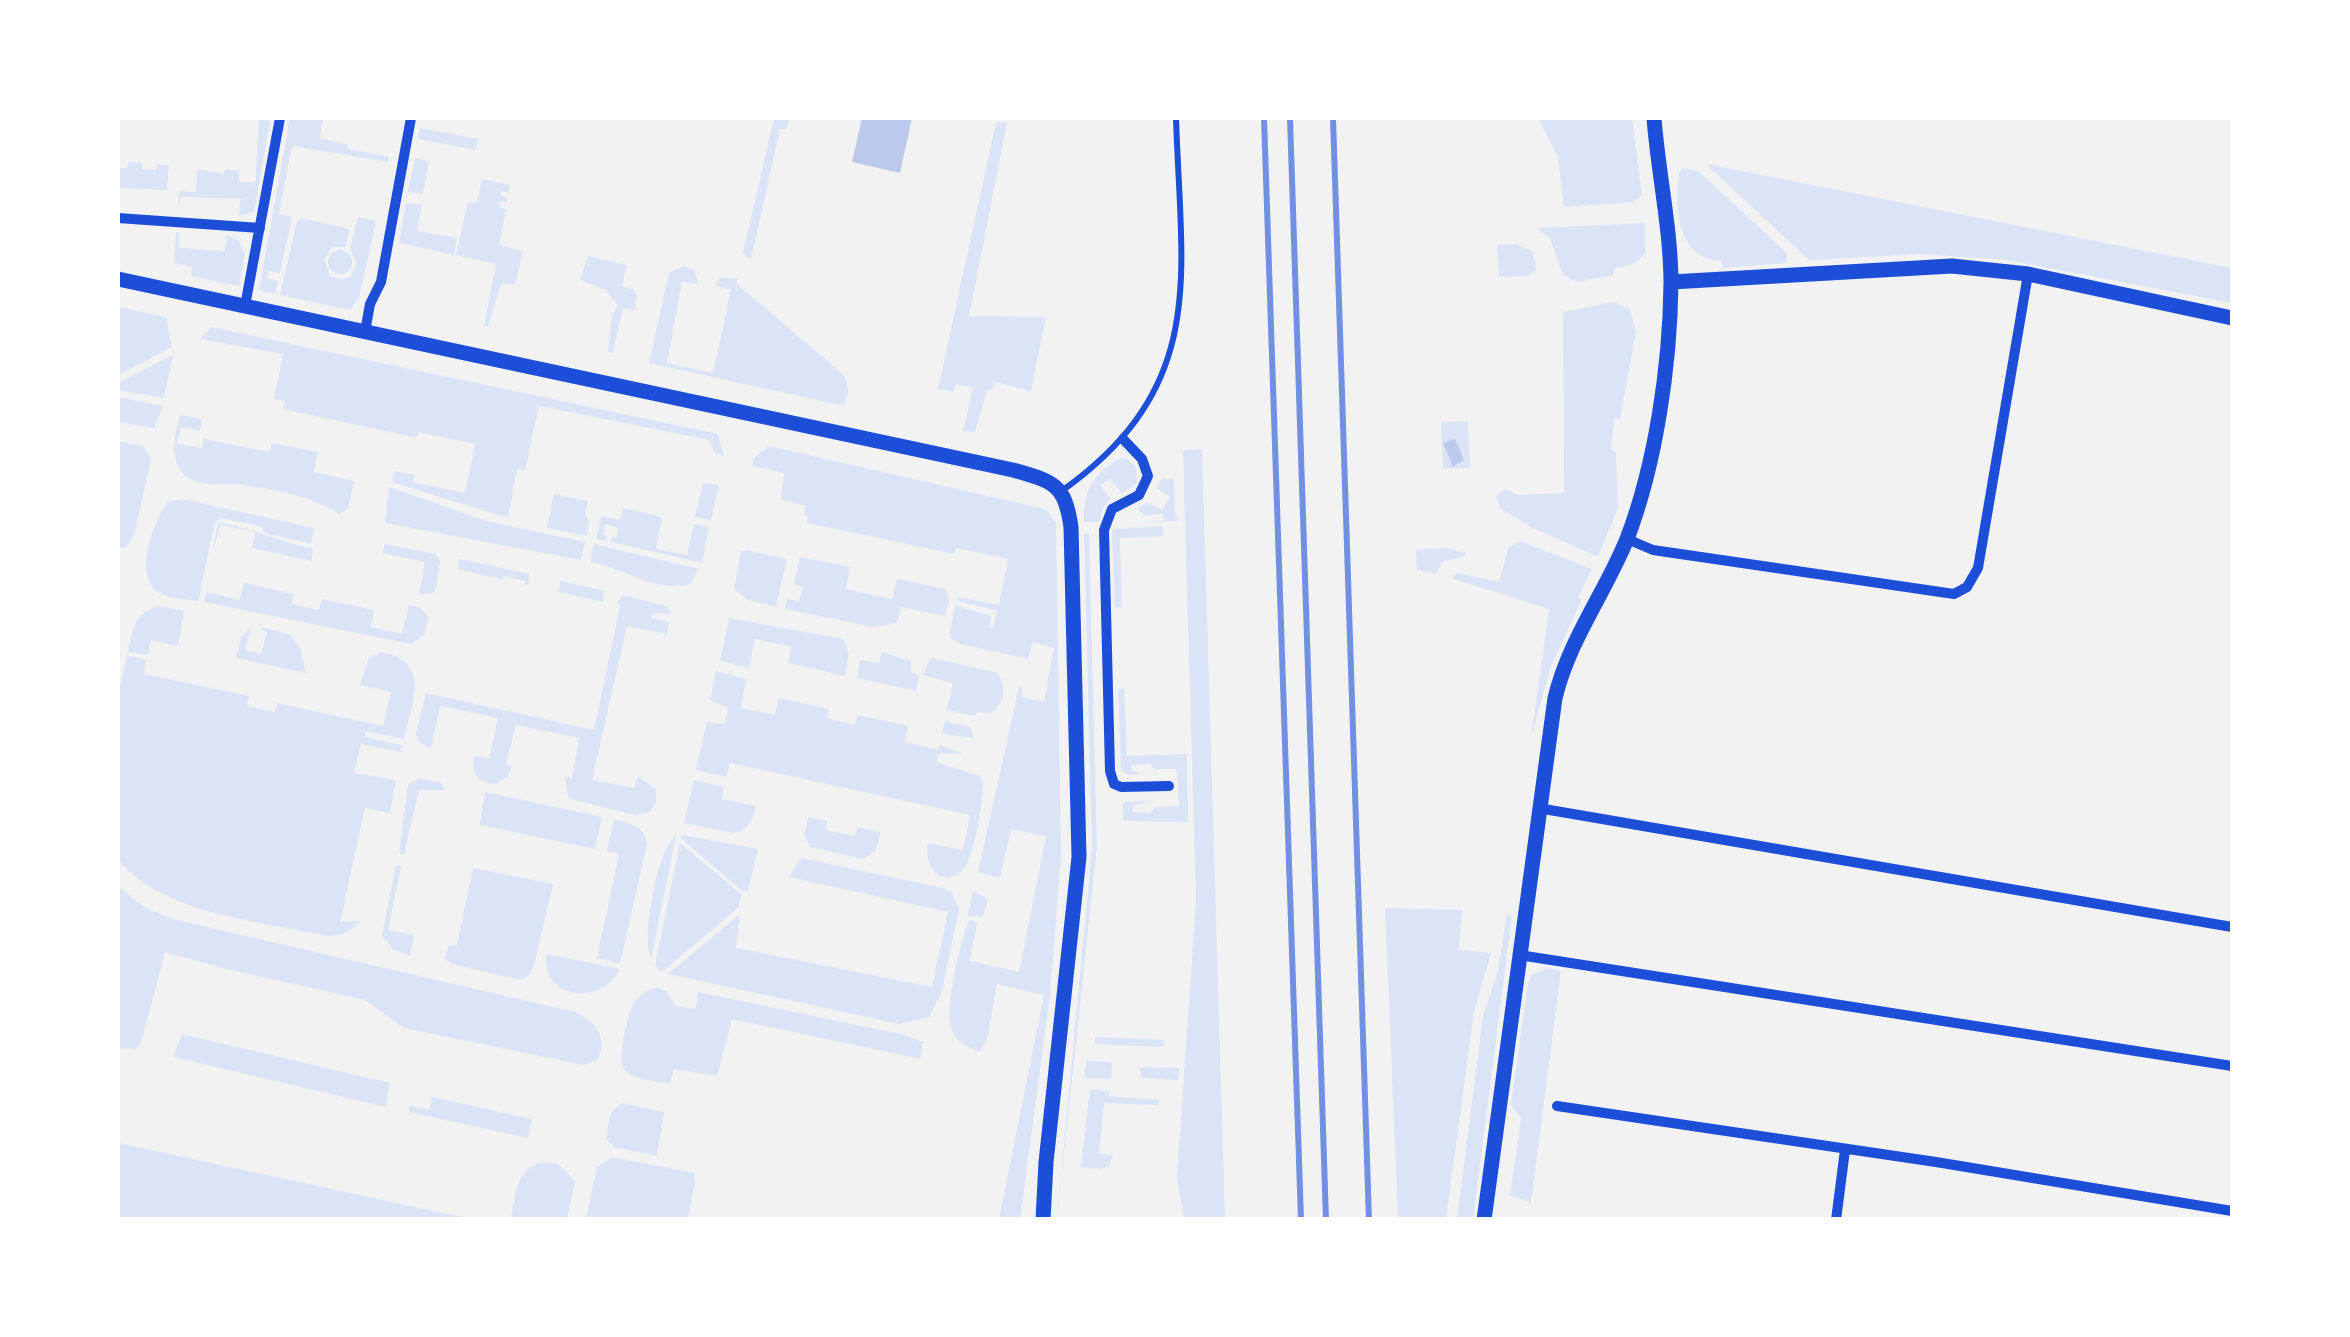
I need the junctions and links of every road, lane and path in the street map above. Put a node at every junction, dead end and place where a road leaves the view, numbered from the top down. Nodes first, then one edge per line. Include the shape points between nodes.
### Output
1 (280, 118) edge
2 (412, 118) edge
3 (1176, 118) edge
4 (1654, 118) edge
5 (118, 218) edge
6 (260, 228) junction
7 (2028, 274) junction
8 (118, 279) edge
9 (1671, 282) junction
10 (246, 306) junction
11 (2232, 318) edge
12 (365, 332) junction
13 (1123, 439) junction
14 (1062, 491) junction
15 (1627, 540) junction
16 (1169, 786) dead end
17 (1538, 808) junction
18 (2232, 927) edge
19 (1519, 955) junction
20 (2232, 1066) edge
21 (1557, 1106) dead end
22 (1845, 1150) junction
23 (2232, 1211) edge
24 (1043, 1220) edge
25 (1484, 1220) edge
26 (1836, 1220) edge

1 - 6 street
2 - 12 street
3 - 13 lane via 1178,320 1159,384
4 - 9 street
5 - 6 street
6 - 10 street
7 - 9 street via 1952,266
7 - 11 street
7 - 15 street via 1978,568 1967,587 1954,594 1653,550
8 - 10 street
9 - 15 street via 1655,435
10 - 12 street
12 - 14 street via 1012,470
13 - 14 lane
13 - 16 street via 1148,476 1139,495 1112,509 1104,530 1110,771 1121,786
14 - 24 street via 1072,536 1079,857
15 - 17 street via 1560,677
17 - 18 street
17 - 19 street
19 - 20 street
19 - 25 street
21 - 22 street
22 - 23 street
22 - 26 street

